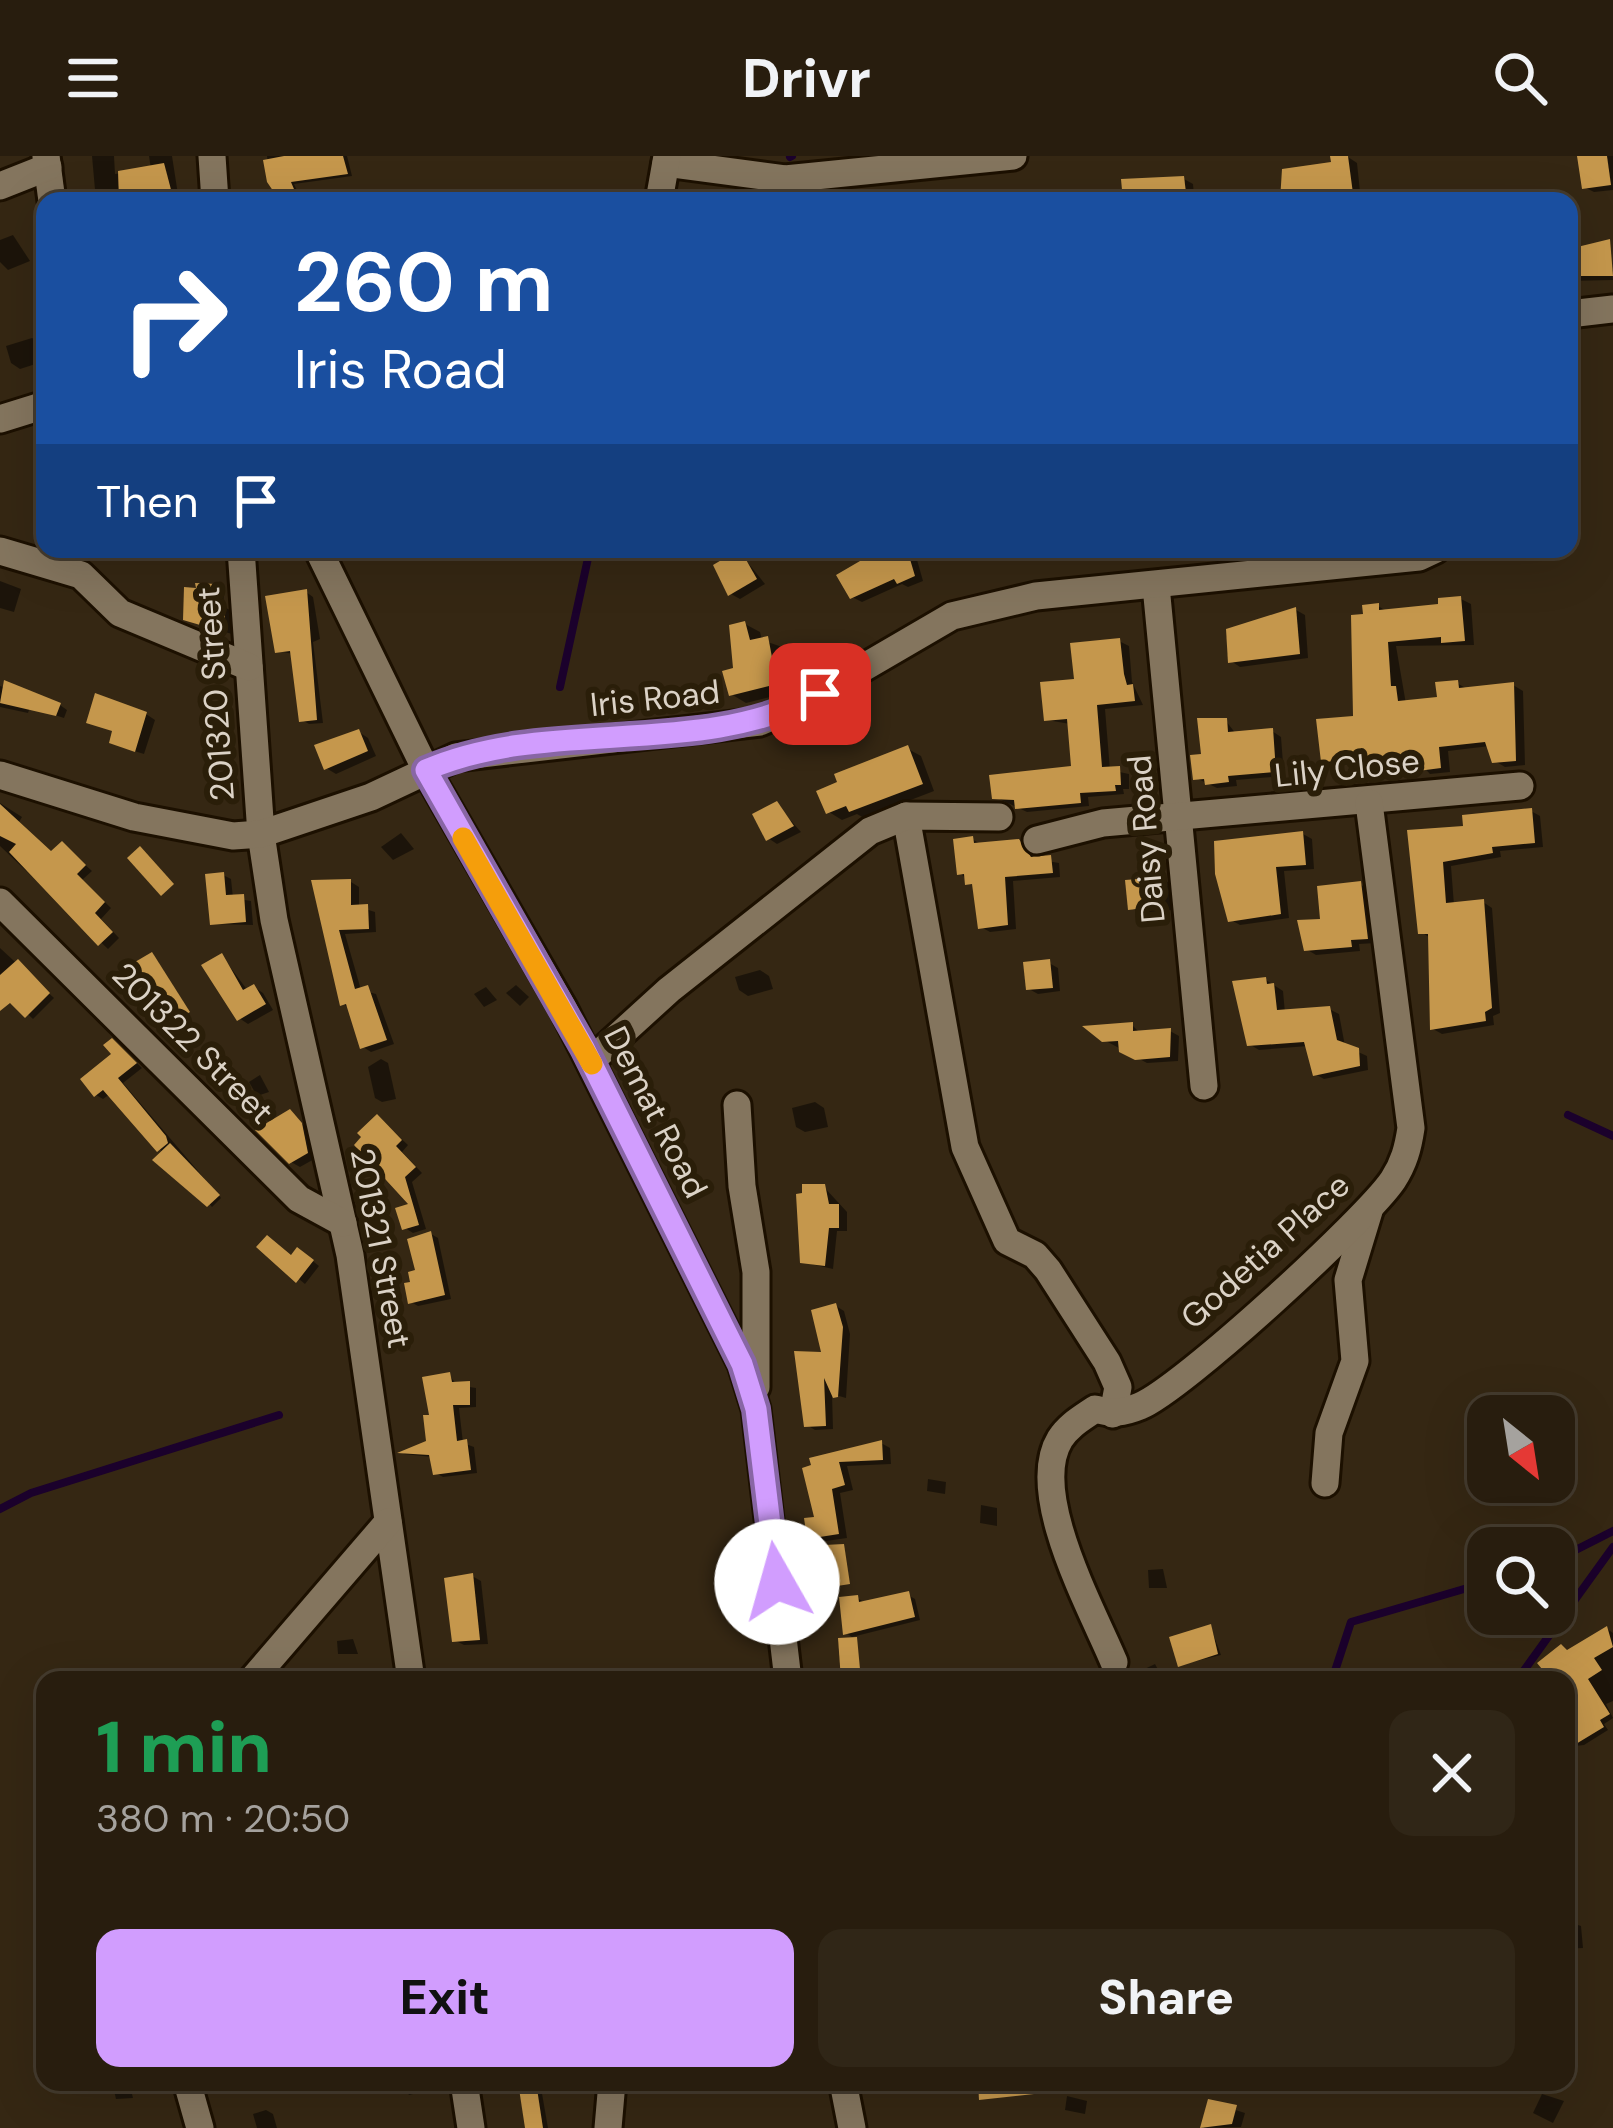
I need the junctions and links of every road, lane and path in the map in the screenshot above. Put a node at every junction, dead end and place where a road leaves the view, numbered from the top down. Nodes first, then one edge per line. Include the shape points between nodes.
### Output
1 (212, 156) edge
2 (1013, 156) edge
3 (667, 160) edge
4 (47, 161) edge
5 (0, 186) edge
6 (51, 192) edge
7 (214, 192) edge
8 (661, 192) edge
9 (1613, 309) edge
10 (1578, 313) edge
11 (36, 408) edge
12 (0, 419) edge
13 (0, 551) edge
14 (36, 556) edge
15 (242, 558) edge
16 (322, 558) edge
17 (1411, 558) edge
18 (81, 562) edge
19 (1156, 586) junction
20 (249, 667) junction
21 (426, 770) junction
22 (0, 776) edge
23 (1520, 786) dead end
24 (1369, 802) junction
25 (907, 816) junction
26 (999, 817) dead end
27 (1181, 819) junction
28 (261, 834) junction
29 (1037, 840) dead end
30 (0, 902) edge
31 (591, 1061) junction
32 (1204, 1085) dead end
33 (736, 1105) dead end
34 (1373, 1202) junction
35 (343, 1223) junction
36 (756, 1409) junction
37 (1113, 1414) junction
38 (1324, 1484) dead end
39 (388, 1522) junction
40 (1114, 1662) dead end
41 (260, 1671) edge
42 (410, 1671) edge
43 (787, 1671) edge
44 (190, 2091) edge
45 (465, 2091) edge
46 (611, 2091) edge
47 (845, 2091) edge
48 (200, 2128) edge
49 (471, 2128) edge
50 (608, 2128) edge
51 (852, 2128) edge

1 - 7 street
2 - 3 street via 785,178
3 - 8 street
4 - 5 street
4 - 6 street
9 - 10 street
11 - 12 street
13 - 14 street
15 - 20 street, 201320 Street
16 - 21 street, Demat Road
17 - 19 street, Iris Road
18 - 20 street via 120,613
19 - 21 street, Iris Road via 974,608 760,722 485,752
19 - 27 street, Daisy Road
20 - 28 street, 201320 Street
21 - 28 street, Iris Road
21 - 31 street, Demat Road
22 - 28 street via 154,821
23 - 24 street, Lily Close
24 - 27 street, Lily Close
24 - 34 street, Godetia Place via 1411,1128 1406,1157
25 - 26 street
25 - 31 street via 854,840
25 - 37 street via 964,1147 1010,1245 1048,1270 1107,1361 1118,1387
27 - 29 street, Lily Close via 1103,823
27 - 32 street, Daisy Road
28 - 35 street, 201321 Street via 299,1050
30 - 35 street, 201322 Street via 298,1198
31 - 36 street, Demat Road via 734,1346
33 - 36 street via 756,1272
34 - 37 street, Godetia Place via 1154,1397
34 - 38 street via 1352,1257 1355,1361 1329,1433
35 - 39 street, 201321 Street
36 - 43 street, Demat Road
37 - 40 street, Godetia Place via 1096,1409 1060,1439 1052,1496
39 - 41 street
39 - 42 street, 201321 Street
44 - 48 street
45 - 49 street
46 - 50 street
47 - 51 street

